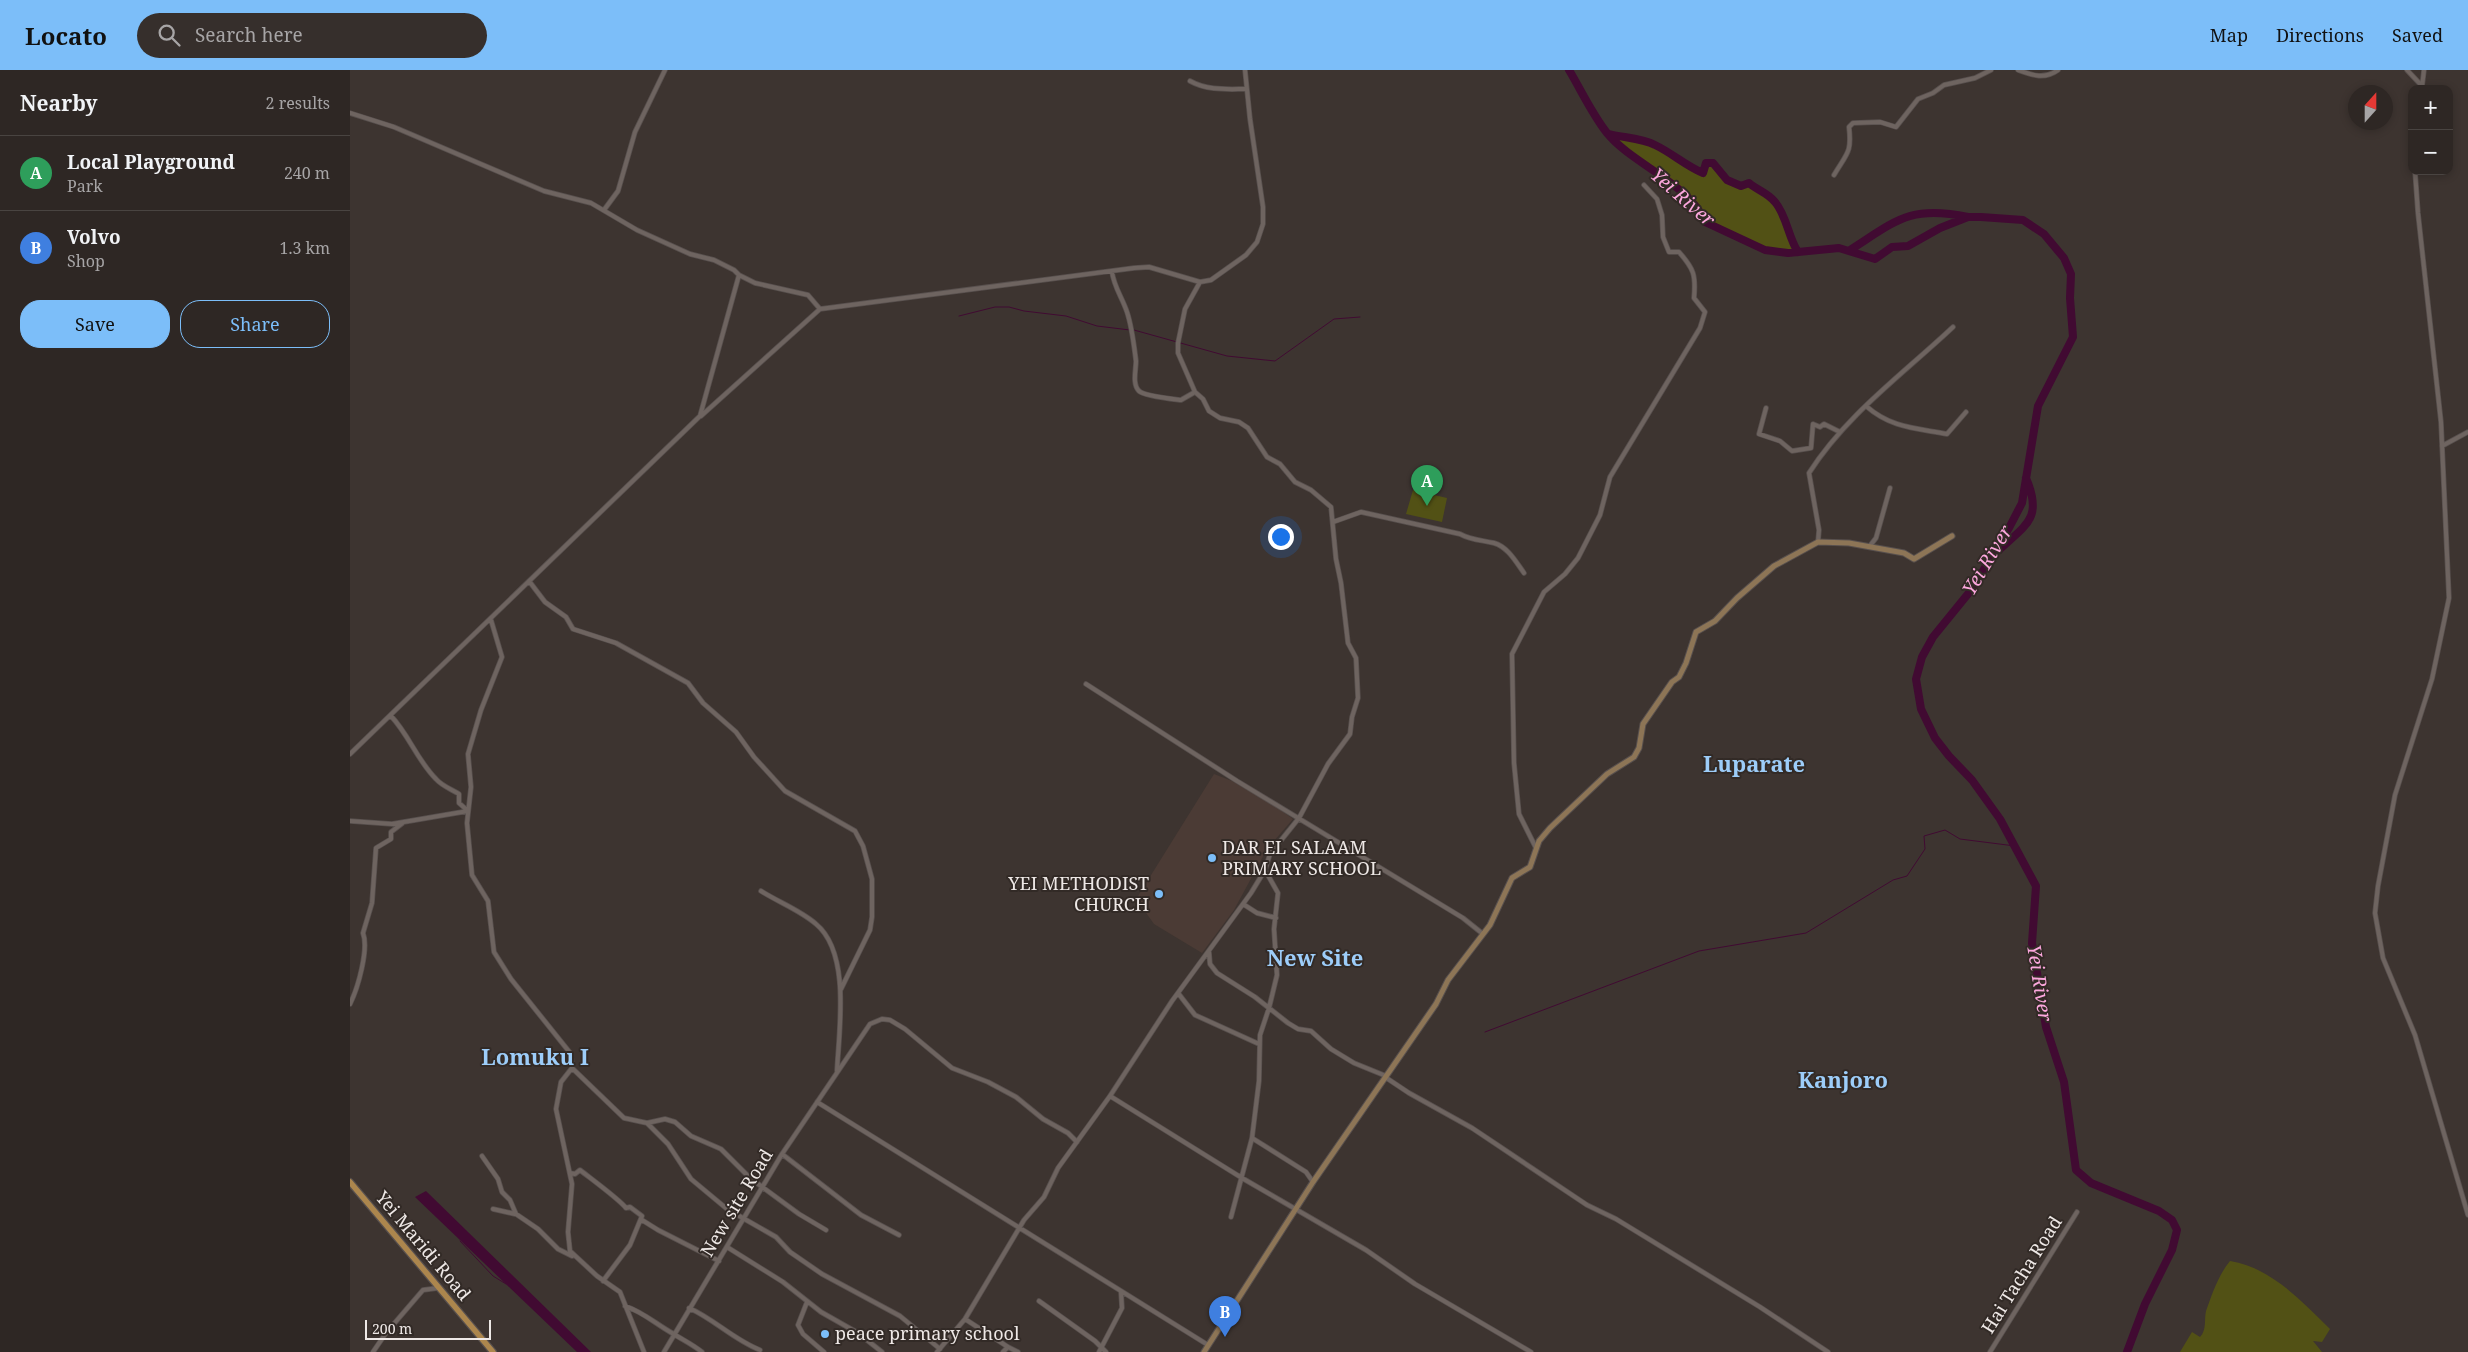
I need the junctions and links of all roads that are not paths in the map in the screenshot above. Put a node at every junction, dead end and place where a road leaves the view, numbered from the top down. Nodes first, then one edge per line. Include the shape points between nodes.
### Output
1 (665, 70) edge
2 (1245, 70) edge
3 (1991, 70) edge
4 (2018, 70) edge
5 (2058, 70) edge
6 (2407, 70) edge
7 (2424, 70) edge
8 (1190, 81) dead end
9 (2420, 85) edge
10 (2422, 85) edge
11 (1247, 89) junction
12 (350, 113) edge
13 (1834, 175) dead end
14 (2415, 175) edge
15 (1644, 185) dead end
16 (604, 210) junction
17 (1112, 272) junction
18 (739, 275) junction
19 (1200, 282) junction
20 (820, 309) junction
21 (1953, 327) dead end
22 (1195, 392) junction
23 (1866, 406) junction
24 (1766, 408) dead end
25 (1966, 412) dead end
26 (700, 416) junction
27 (1840, 432) junction
28 (2468, 432) edge
29 (2442, 446) junction
30 (1890, 488) dead end
31 (1333, 522) junction
32 (1952, 536) dead end
33 (1818, 542) junction
34 (1869, 547) junction
35 (1524, 573) dead end
36 (529, 581) junction
37 (491, 620) junction
38 (1086, 684) dead end
39 (391, 716) junction
40 (350, 754) edge
41 (468, 811) junction
42 (1299, 818) junction
43 (350, 821) edge
44 (404, 822) junction
45 (1536, 848) junction
46 (1264, 870) junction
47 (761, 891) dead end
48 (1243, 904) junction
49 (1276, 918) junction
50 (1483, 934) junction
51 (1209, 952) junction
52 (840, 989) junction
53 (1178, 993) junction
54 (350, 1004) edge
55 (1269, 1008) junction
56 (1259, 1044) junction
57 (572, 1068) junction
58 (837, 1071) junction
59 (1385, 1077) junction
60 (1110, 1096) junction
61 (817, 1102) junction
62 (646, 1123) junction
63 (1252, 1138) junction
64 (1077, 1142) junction
65 (782, 1154) junction
66 (482, 1156) dead end
67 (570, 1173) junction
68 (1242, 1178) junction
69 (350, 1182) edge
70 (1313, 1182) junction
71 (764, 1188) junction
72 (1296, 1207) junction
73 (493, 1210) dead end
74 (2077, 1212) dead end
75 (516, 1214) junction
76 (2468, 1215) edge
77 (1231, 1217) dead end
78 (642, 1220) junction
79 (744, 1220) junction
80 (1019, 1229) junction
81 (826, 1230) dead end
82 (899, 1235) dead end
83 (728, 1247) junction
84 (574, 1257) junction
85 (719, 1261) junction
86 (603, 1281) junction
87 (438, 1288) junction
88 (1121, 1292) junction
89 (1039, 1301) dead end
90 (807, 1302) junction
91 (625, 1306) junction
92 (689, 1308) junction
93 (965, 1319) junction
94 (674, 1335) junction
95 (1208, 1345) junction
96 (1008, 1347) junction
97 (1102, 1347) junction
98 (760, 1350) dead end
99 (938, 1350) edge
100 (373, 1352) edge
101 (492, 1352) edge
102 (644, 1352) edge
103 (664, 1352) edge
104 (702, 1352) edge
105 (824, 1352) edge
106 (882, 1352) edge
107 (1003, 1352) edge
108 (1018, 1352) edge
109 (1099, 1352) edge
110 (1106, 1352) edge
111 (1204, 1352) edge
112 (1531, 1352) edge
113 (1828, 1352) edge
114 (1990, 1352) edge

1 - 16 street via 635,132 618,191
2 - 11 street
3 - 13 street via 1975,78 1944,85 1918,99 1896,127 1880,122 1853,123 1849,127 1849,153
4 - 5 street via 2037,77
6 - 9 street
7 - 10 street
8 - 11 street via 1212,89
11 - 19 street via 1263,207 1261,233 1246,255 1211,280
12 - 16 street via 394,127 544,191 591,203
14 - 29 street
15 - 45 street via 1657,199 1663,237 1669,252 1678,252 1688,262 1696,278 1694,298 1705,312 1700,328 1610,477 1602,509 1578,558 1544,592 1512,654 1514,763 1519,814
16 - 18 street via 637,230 690,254 714,260
17 - 19 street via 1149,267
17 - 20 street
17 - 22 street via 1130,326 1139,391 1181,400
18 - 20 street via 755,283 808,296
18 - 26 street
19 - 22 street via 1185,309 1178,343 1178,354
20 - 26 street
21 - 23 street
22 - 31 street via 1209,411 1248,428 1267,457 1331,507
23 - 25 street via 1890,422 1946,434
23 - 27 street
24 - 27 street via 1759,434 1780,441 1792,451 1811,448 1813,424 1820,427 1824,424
26 - 36 street
27 - 33 street via 1809,473 1819,530
28 - 29 street
29 - 76 street via 2449,598 2432,679 2395,795 2375,913 2383,958 2415,1034
30 - 34 street via 1876,538
31 - 35 street via 1361,512 1460,534 1507,550
31 - 42 street via 1348,643 1356,658 1358,698 1350,734 1324,770
32 - 34 street via 1914,559 1904,553
33 - 34 street
33 - 45 street via 1774,566 1715,621 1696,632 1679,677 1672,682 1643,724 1634,757 1607,774 1573,804
36 - 37 street
36 - 52 street via 545,602 566,617 573,629 616,643 688,683 703,703 736,732 785,791 855,831 863,846 872,879 872,917 870,930
37 - 39 street
37 - 41 street via 502,657 468,754 471,786
38 - 42 street
39 - 40 street
39 - 41 street via 402,727 430,773 458,794 459,802
41 - 44 street
41 - 57 street via 472,875 488,901 494,952 511,979 569,1050
42 - 46 street via 1270,854
42 - 50 street
43 - 44 street
44 - 54 street via 391,832 391,838 376,848 372,903 362,933 366,941
45 - 50 street via 1530,867 1512,878
46 - 48 street
46 - 49 street via 1278,893
47 - 52 street via 817,924 830,939
48 - 49 street
48 - 51 street
49 - 55 street via 1277,975
50 - 59 street via 1448,980 1436,1004
51 - 53 street
51 - 55 street via 1210,964 1217,974
52 - 58 street
53 - 56 street via 1195,1015
53 - 60 street
55 - 56 street
55 - 59 street via 1295,1028 1311,1031 1331,1049
56 - 63 street via 1259,1081
57 - 62 street via 617,1114
57 - 67 street via 561,1082 556,1109
58 - 61 street, New site Road
58 - 64 street, New site Road via 870,1024 882,1019 890,1020 952,1068 1016,1097
59 - 70 street
59 - 113 street via 1472,1128 1587,1205 1616,1219
60 - 64 street
60 - 68 street
61 - 65 street, New site Road
61 - 80 street
62 - 71 street via 665,1119 675,1122 691,1136 720,1149
62 - 79 street via 668,1144 691,1179
63 - 68 street
63 - 70 street via 1306,1172
64 - 80 street via 1058,1168 1044,1197
65 - 71 street, New site Road
65 - 82 street via 861,1215
66 - 75 street
67 - 78 street via 580,1170 626,1208 641,1215
67 - 84 street via 572,1197 568,1244
68 - 72 street
68 - 77 street
69 - 87 main road, Yei Maridi Road
70 - 72 street
71 - 79 street, New site Road
71 - 81 street
72 - 95 street
72 - 112 street via 1415,1284
73 - 75 street
74 - 114 street, Hai Tacha Road
75 - 84 street
78 - 85 street
78 - 86 street via 630,1245
79 - 83 street, New site Road
79 - 99 street via 776,1237 790,1252 822,1274 900,1316
80 - 88 street
80 - 93 street
83 - 85 street, New site Road
83 - 90 street via 783,1282
84 - 86 street
85 - 92 street, New site Road
86 - 91 street via 620,1292
87 - 100 street via 423,1290
87 - 101 main road, Yei Maridi Road
88 - 95 street
88 - 97 street via 1122,1308
89 - 97 street
90 - 105 street via 798,1325 803,1334
90 - 106 street
91 - 94 street
91 - 102 street
92 - 94 street, New site Road
92 - 98 street
93 - 96 street
93 - 99 street
94 - 103 street, New site Road
94 - 104 street via 691,1342
95 - 111 street
96 - 107 street
96 - 108 street
97 - 109 street
97 - 110 street

